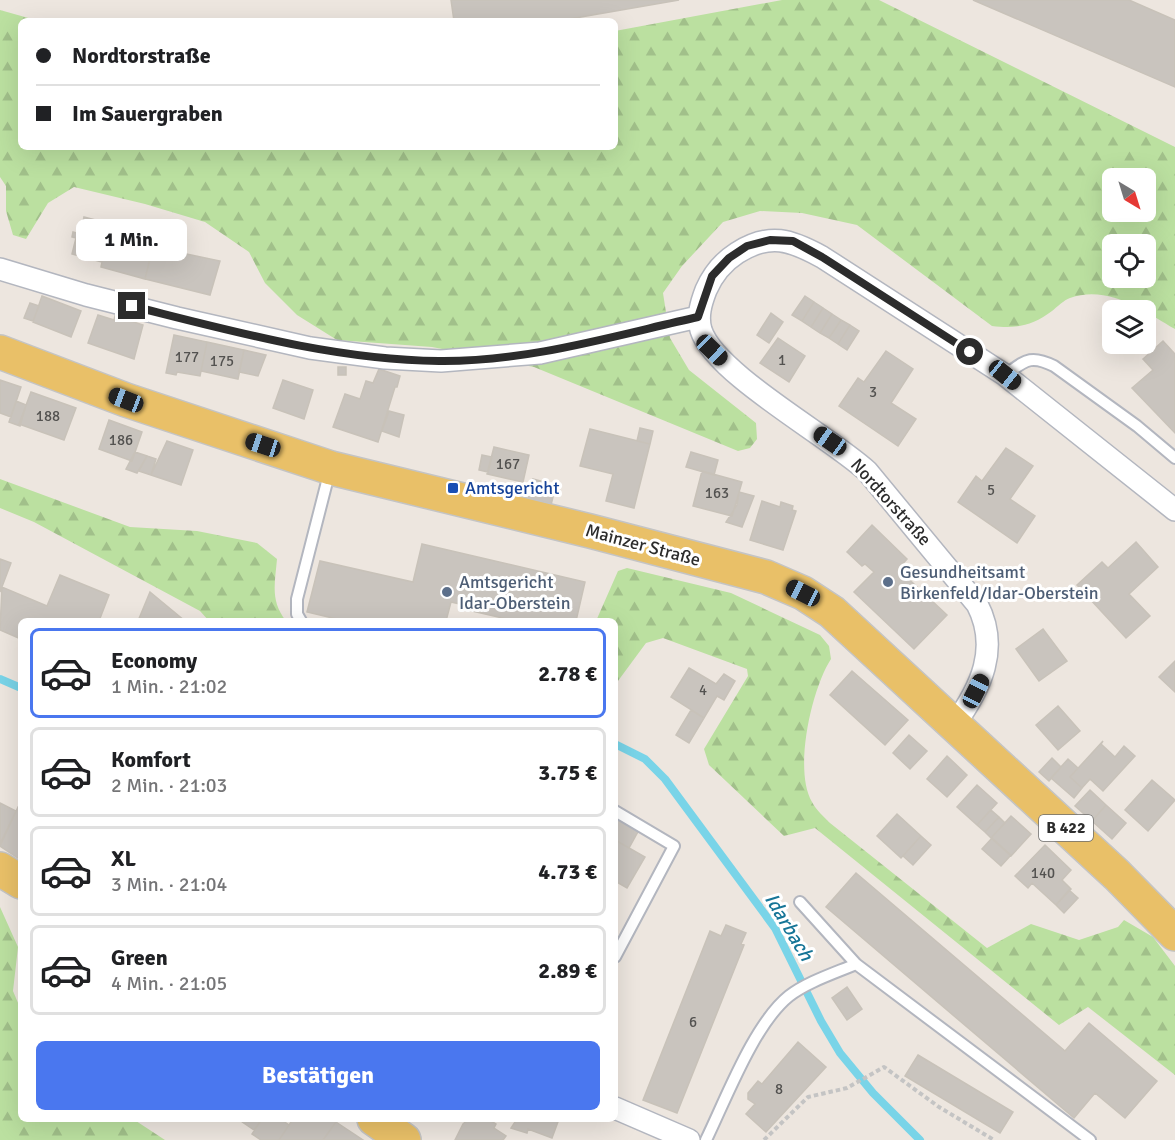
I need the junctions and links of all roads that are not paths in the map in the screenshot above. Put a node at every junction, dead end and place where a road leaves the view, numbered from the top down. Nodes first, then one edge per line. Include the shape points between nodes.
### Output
1 (0, 269) edge
2 (698, 317) junction
3 (0, 352) edge
4 (1005, 375) junction
5 (1175, 458) edge
6 (331, 468) junction
7 (1175, 510) edge
8 (299, 618) edge
9 (954, 725) junction
10 (618, 813) edge
11 (0, 869) edge
12 (18, 880) edge
13 (800, 902) dead end
14 (1175, 934) edge
15 (618, 951) edge
16 (856, 964) junction
17 (618, 1109) edge
18 (378, 1122) edge
19 (405, 1140) edge
20 (689, 1140) edge
21 (706, 1140) edge
22 (1090, 1140) edge

1 - 2 street via 177,318 310,348 385,358 441,361 540,353
2 - 4 street via 712,276 729,258 747,246 770,240 793,241
2 - 9 street, Nordtorstraße via 701,332 712,350 739,376 867,471 977,604 985,618 986,661 981,681
3 - 6 main road, Mainzer Straße / B 422 via 126,400
4 - 5 lane via 1026,360 1038,358 1129,420
4 - 7 street
6 - 8 lane via 297,599
6 - 9 main road, Mainzer Straße / B 422 via 590,531 787,585 832,612
9 - 14 main road, Mainzer Straße / B 422 via 1117,875
10 - 15 lane via 674,846
11 - 12 main road
13 - 16 lane
16 - 21 lane via 790,996 757,1037
16 - 22 lane
17 - 20 street
18 - 19 main road

